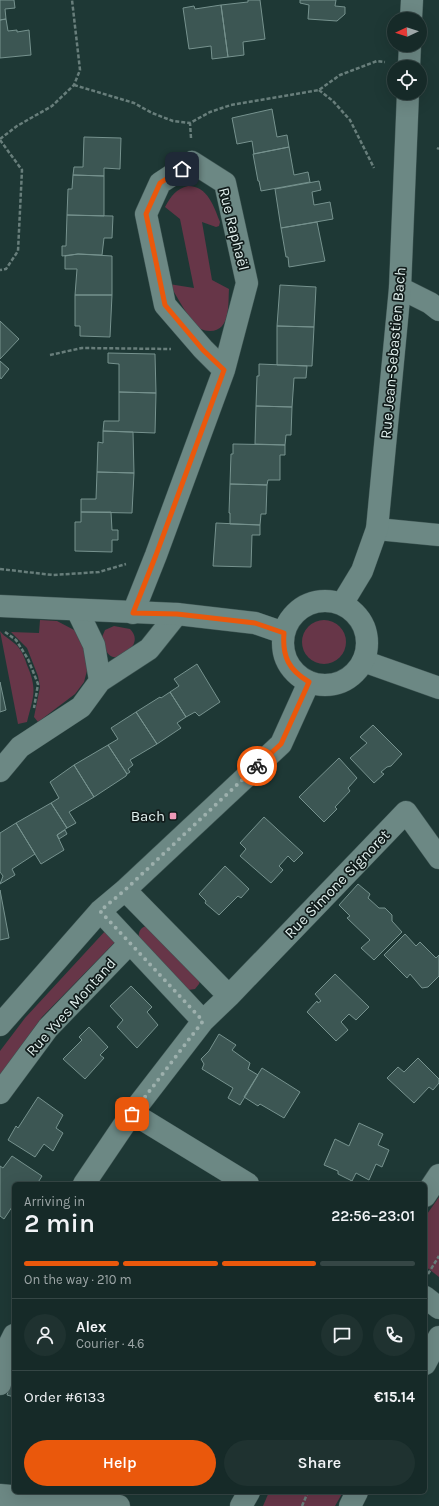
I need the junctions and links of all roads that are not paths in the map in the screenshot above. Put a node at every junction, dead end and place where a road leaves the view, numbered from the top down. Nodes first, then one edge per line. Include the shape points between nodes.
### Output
1 (412, 0) edge
2 (411, 12) edge
3 (408, 100) edge
4 (400, 288) junction
5 (439, 310) edge
6 (224, 370) junction
7 (378, 529) junction
8 (439, 535) edge
9 (342, 604) junction
10 (0, 606) edge
11 (77, 610) junction
12 (133, 613) junction
13 (177, 614) junction
14 (284, 633) junction
15 (363, 661) junction
16 (100, 681) junction
17 (309, 682) junction
18 (439, 688) edge
19 (19, 744) edge
20 (0, 771) edge
21 (439, 858) edge
22 (125, 890) junction
23 (100, 911) junction
24 (130, 943) junction
25 (229, 996) junction
26 (203, 1021) junction
27 (0, 1025) edge
28 (0, 1093) edge
29 (132, 1114) junction
30 (439, 1175) edge
31 (85, 1182) edge
32 (245, 1182) edge
33 (427, 1193) edge
34 (427, 1299) edge
35 (439, 1308) edge
36 (439, 1337) edge
37 (12, 1339) edge
38 (427, 1360) edge
39 (0, 1384) edge
40 (248, 1494) edge
41 (356, 1494) edge
42 (0, 1495) edge
43 (120, 1506) edge
44 (241, 1506) edge
45 (350, 1506) edge

1 - 2 street
3 - 4 street, Rue Jean-Sebastien Bach
4 - 5 street
4 - 7 street, Rue Jean-Sebastien Bach
6 - 6 street, Rue Raphaël via 247,283 225,183 192,162 160,183 146,214 165,305 203,350
6 - 12 street, Rue Raphaël
7 - 8 street
7 - 9 street, Rue Jean-Sebastien Bach via 362,571
9 - 14 street via 328,601 313,603 300,609 290,620
9 - 15 street via 362,622 367,648
10 - 11 street
11 - 12 street
11 - 16 street via 94,645
12 - 13 street
13 - 14 street via 255,623
13 - 16 street via 149,648
14 - 17 street via 284,648 288,662
15 - 17 street via 356,672 346,680 322,685
15 - 18 street
16 - 19 street via 81,707
17 - 22 street via 281,744
19 - 20 street
21 - 25 street, Rue Simone Signoret via 406,812
22 - 23 street
22 - 25 street
23 - 24 street
23 - 27 street
24 - 26 street
24 - 28 street, Rue Yves Montand via 48,1028
25 - 26 street, Rue Simone Signoret
26 - 29 street
29 - 31 street
29 - 32 street
30 - 33 street
34 - 35 street
36 - 38 street
37 - 39 street
40 - 44 street
41 - 45 street
42 - 43 street

